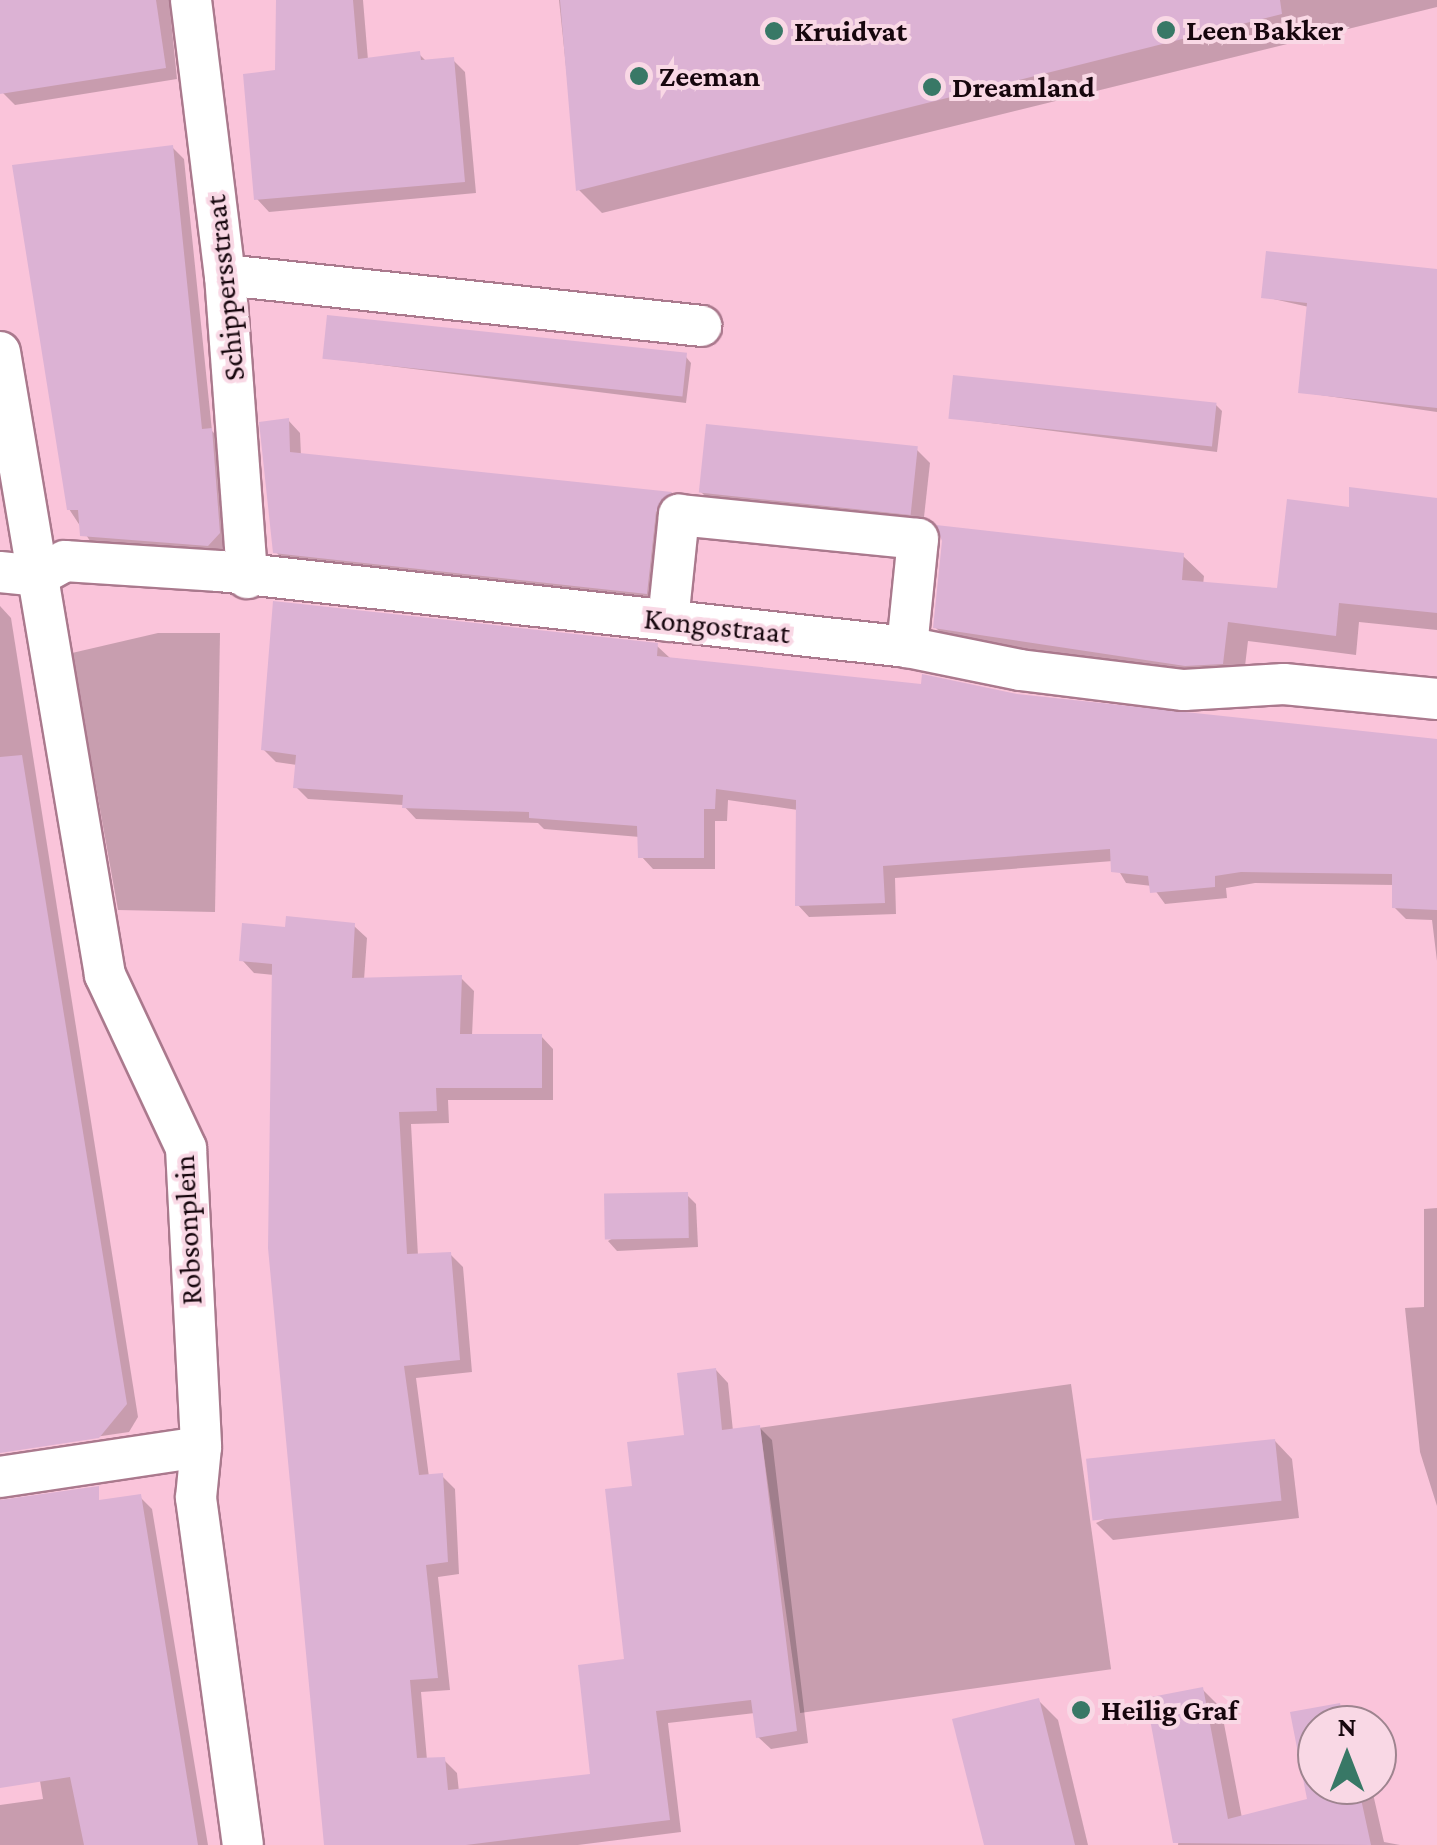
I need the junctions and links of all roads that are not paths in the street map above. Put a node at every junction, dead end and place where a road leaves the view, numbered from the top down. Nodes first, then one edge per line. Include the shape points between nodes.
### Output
1 (191, 0) edge
2 (226, 275) junction
3 (701, 326) dead end
4 (0, 352) edge
5 (19, 574) edge
6 (246, 578) junction
7 (668, 621) junction
8 (907, 647) junction
9 (1437, 699) edge
10 (201, 1447) junction
11 (0, 1477) edge
12 (243, 1845) edge

1 - 2 street, Schippersstraat
2 - 3 street
2 - 6 street, Schippersstraat
4 - 5 street, Robsonplein
5 - 6 street, Kongostraat via 66,561
5 - 10 street, Robsonplein via 104,974 186,1148
6 - 7 street, Kongostraat
7 - 8 street, Kongostraat
7 - 8 street via 680,516 918,539
8 - 9 street, Kongostraat via 1020,670 1184,690 1284,684
10 - 11 street
10 - 12 street, Robsonplein via 196,1498

